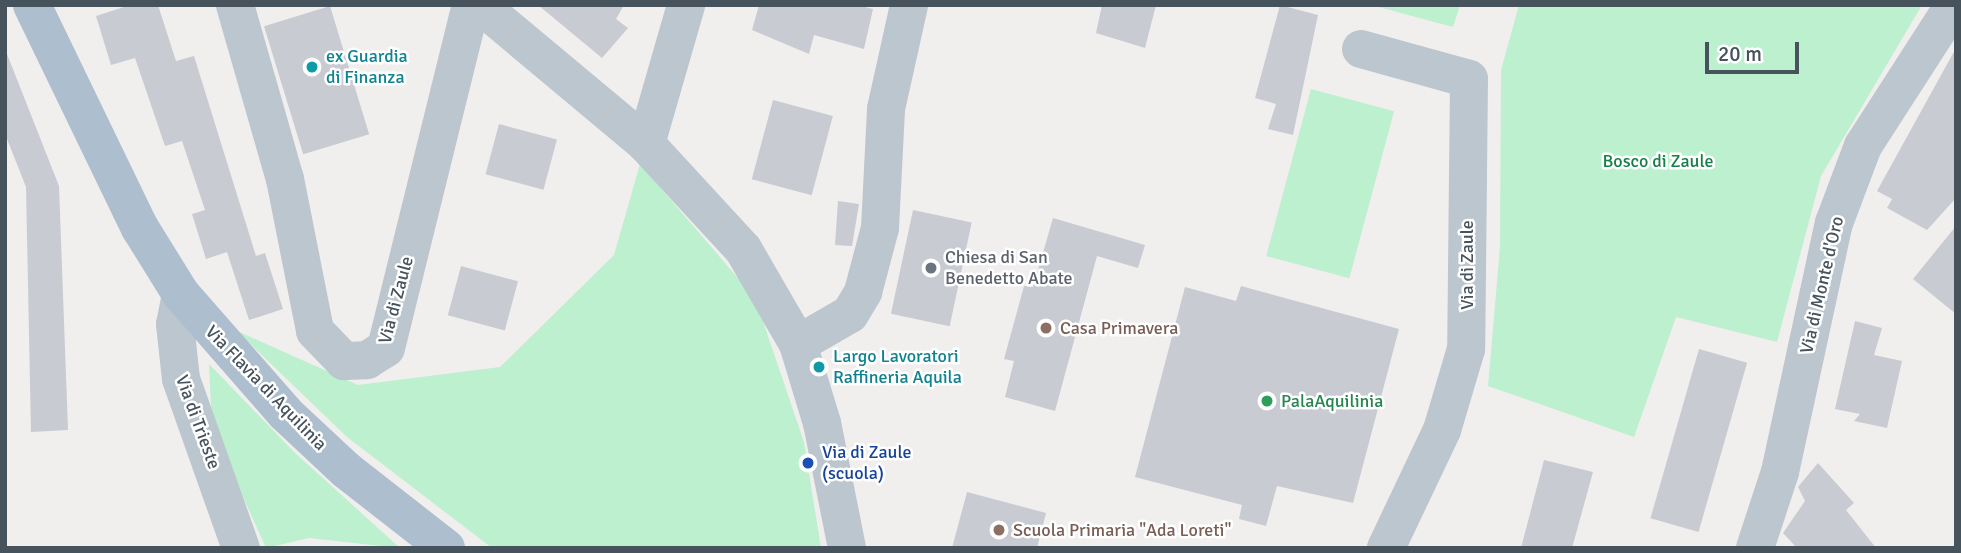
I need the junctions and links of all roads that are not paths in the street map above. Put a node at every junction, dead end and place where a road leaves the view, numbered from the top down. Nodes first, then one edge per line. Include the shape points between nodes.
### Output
1 (32, 5) edge
2 (235, 5) edge
3 (471, 5) edge
4 (480, 5) edge
5 (686, 5) edge
6 (909, 5) edge
7 (1954, 5) edge
8 (1361, 49) dead end
9 (646, 144) junction
10 (181, 294) junction
11 (798, 344) junction
12 (242, 548) edge
13 (446, 548) edge
14 (847, 548) edge
15 (1386, 548) edge
16 (1755, 548) edge

1 - 10 main road, Via Flavia di Aquilinia via 140,228
2 - 3 street, Via di Zaule via 285,179 315,331 344,361 367,360 386,348
4 - 9 street
5 - 9 street
6 - 11 street via 886,109 880,228 863,292 850,314
7 - 16 street, Via di Monte d'Oro via 1863,145 1834,223 1780,472
8 - 15 street, Via di Zaule via 1469,79 1466,348 1442,430
9 - 11 street via 743,249
10 - 12 street, Via di Trieste via 175,324 181,379
10 - 13 main road, Via Flavia di Aquilinia via 285,413 346,470
11 - 14 street via 822,423

